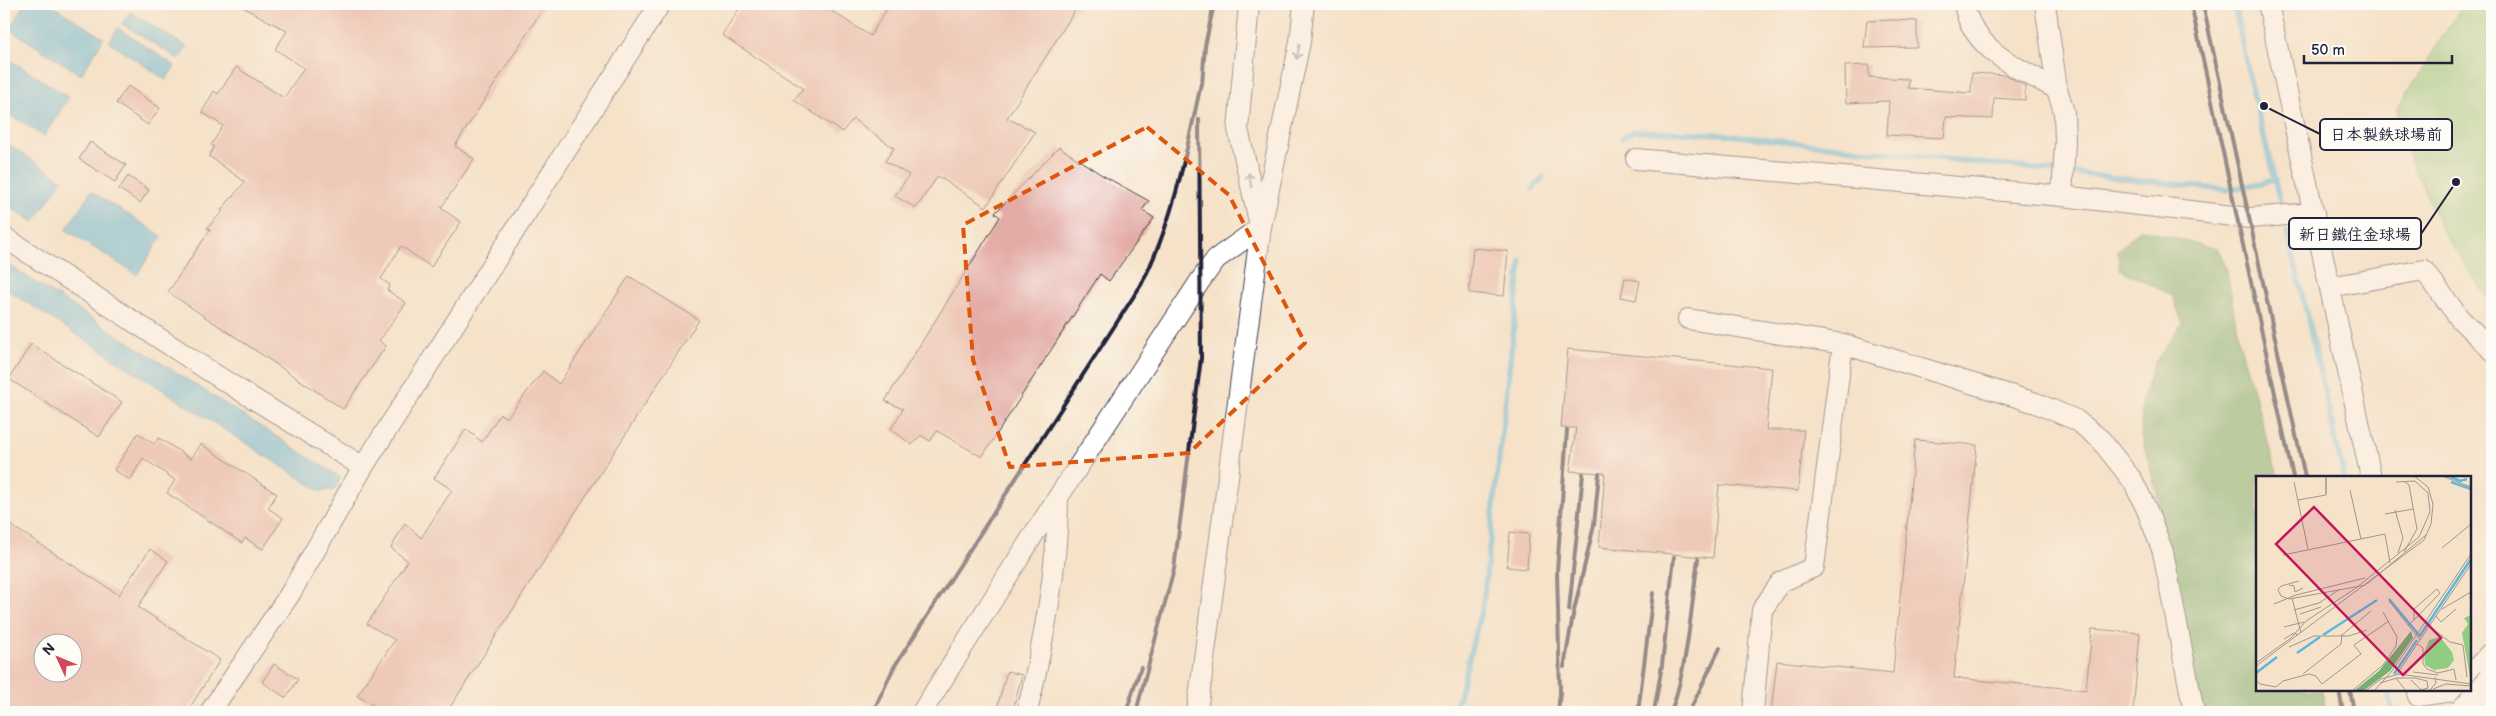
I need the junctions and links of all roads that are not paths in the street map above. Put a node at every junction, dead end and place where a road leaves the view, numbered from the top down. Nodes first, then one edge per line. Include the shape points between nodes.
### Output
1 (660, 4) edge
2 (1249, 4) edge
3 (1304, 4) edge
4 (1964, 4) edge
5 (2045, 4) edge
6 (2268, 4) edge
7 (2057, 89) junction
8 (1636, 159) dead end
9 (2063, 180) junction
10 (2314, 213) junction
11 (1261, 227) junction
12 (4, 237) edge
13 (2330, 287) junction
14 (1688, 319) dead end
15 (1843, 344) junction
16 (2492, 350) edge
17 (363, 467) junction
18 (2371, 476) edge
19 (1058, 498) junction
20 (2484, 675) edge
21 (2454, 691) edge
22 (2418, 699) edge
23 (210, 712) edge
24 (922, 712) edge
25 (1027, 712) edge
26 (1197, 712) edge
27 (1752, 712) edge
28 (2194, 712) edge
29 (2464, 712) edge

1 - 17 street
11 -> 2 street via 1238,129
3 -> 11 street via 1300,42
4 - 7 street via 1966,17 1978,37 1998,56
5 - 7 street
6 - 10 street
7 - 9 street via 2064,112
8 - 9 street
9 - 10 street via 2250,218
10 - 13 street
11 - 19 street via 1216,259
11 - 26 street
12 - 17 street
13 - 16 street via 2424,270 2460,319
13 - 18 street
14 - 15 street
15 - 27 street via 1814,568 1781,582 1762,610
15 - 28 street via 2036,403 2076,420 2100,439 2133,481 2163,552
17 - 23 street via 290,594
19 - 24 street
19 - 25 street via 1058,536
20 - 29 highway, bridge
21 - 22 street

